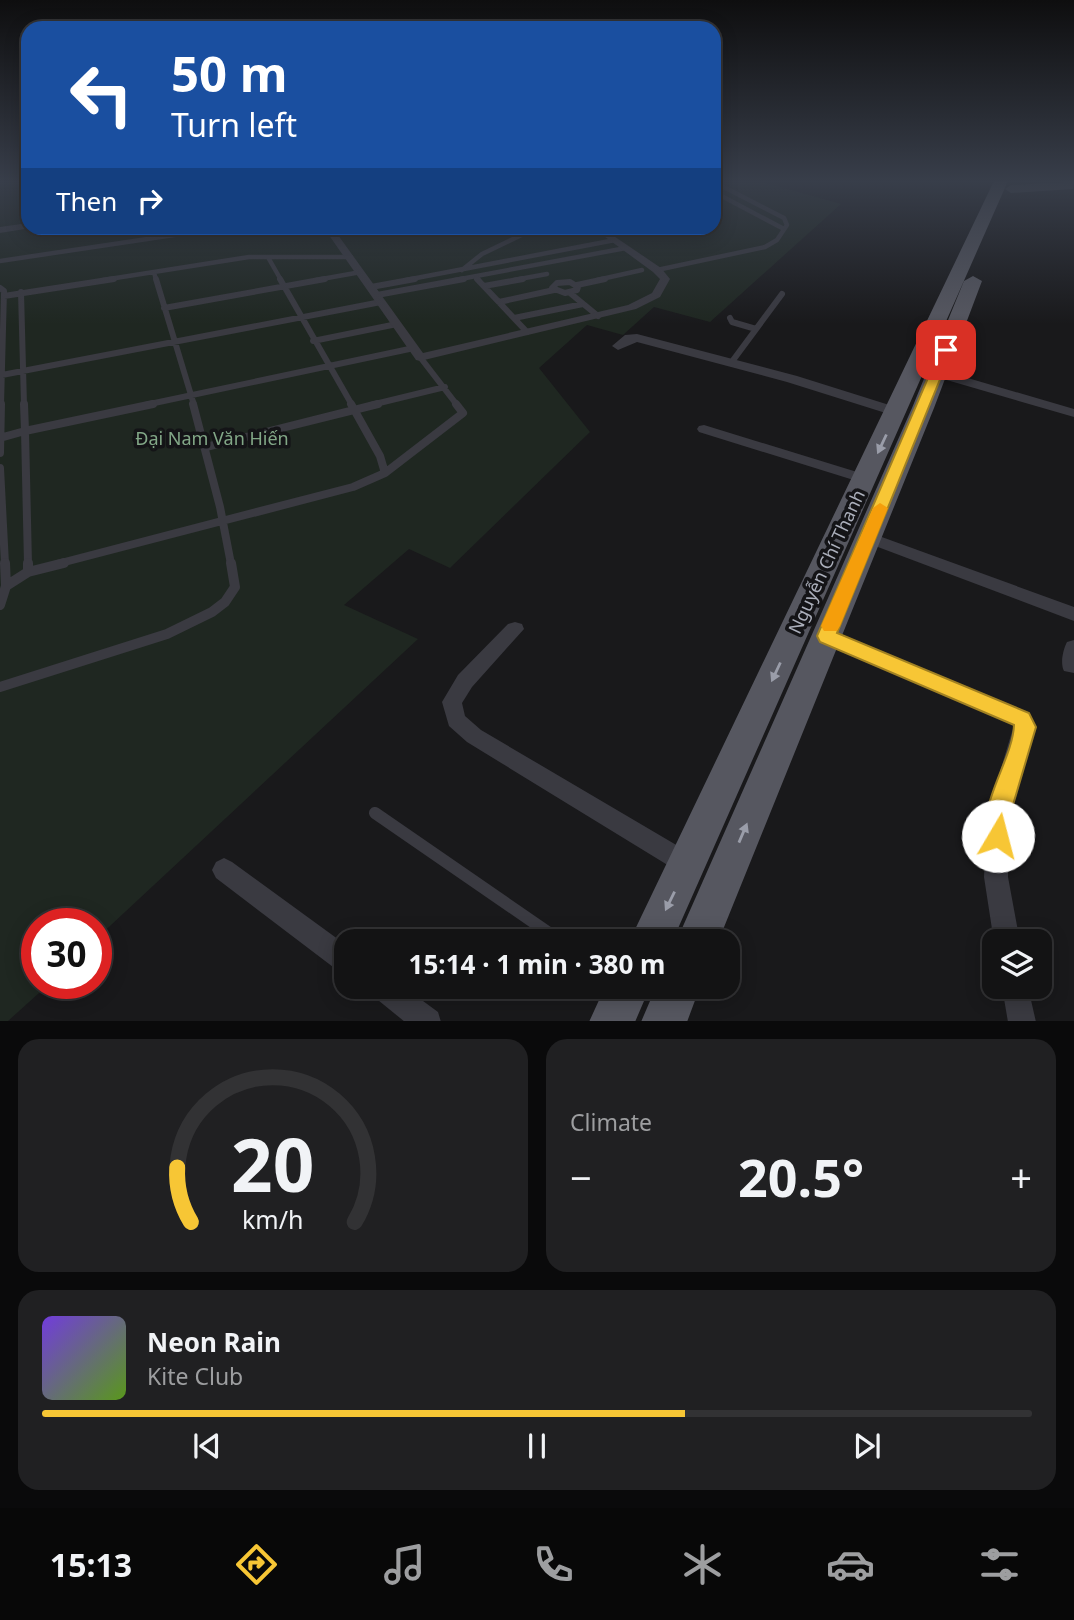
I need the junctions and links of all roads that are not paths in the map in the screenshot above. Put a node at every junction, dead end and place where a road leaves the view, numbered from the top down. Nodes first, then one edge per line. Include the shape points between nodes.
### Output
1 (784, 229) edge
2 (986, 230) joint
3 (174, 235) edge
4 (334, 235) edge
5 (521, 235) edge
6 (595, 235) edge
7 (603, 235) edge
8 (611, 244) junction
9 (351, 257) junction
10 (269, 259) junction
11 (0, 261) edge
12 (538, 265) junction
13 (462, 270) junction
14 (642, 270) junction
15 (657, 270) junction
16 (154, 272) junction
17 (361, 272) junction
18 (547, 274) junction
19 (476, 277) junction
20 (557, 283) junction
21 (661, 283) junction
22 (577, 285) junction
23 (283, 286) junction
24 (484, 286) junction
25 (0, 288) edge
26 (554, 290) junction
27 (21, 292) junction
28 (570, 293) junction
29 (782, 294) dead end
30 (376, 295) junction
31 (4, 296) junction
32 (499, 302) junction
33 (583, 303) junction
34 (164, 309) junction
35 (598, 316) junction
36 (301, 318) junction
37 (514, 318) junction
38 (730, 318) dead end
39 (397, 324) junction
40 (756, 329) junction
41 (527, 332) junction
42 (313, 341) junction
43 (174, 342) junction
44 (618, 346) dead end
45 (417, 353) junction
46 (731, 363) junction
47 (328, 367) junction
48 (24, 370) junction
49 (937, 373) junction
50 (2, 375) junction
51 (445, 387) junction
52 (191, 396) junction
53 (353, 410) junction
54 (1074, 413) edge
55 (907, 415) junction
56 (704, 429) dead end
57 (25, 431) junction
58 (1, 438) edge
59 (206, 447) junction
60 (0, 453) edge
61 (0, 468) edge
62 (385, 473) junction
63 (865, 480) junction
64 (225, 521) junction
65 (868, 537) junction
66 (28, 572) junction
67 (6, 586) junction
68 (0, 605) edge
69 (1074, 614) edge
70 (515, 629) dead end
71 (812, 631) junction
72 (0, 687) edge
73 (376, 813) dead end
74 (687, 864) junction
75 (225, 870) dead end
76 (543, 929) edge
77 (656, 929) edge
78 (702, 929) edge
79 (1005, 929) edge
80 (334, 952) edge
81 (398, 999) edge
82 (622, 999) edge
83 (673, 999) edge
84 (1017, 999) edge
85 (428, 1021) edge
86 (612, 1021) edge
87 (664, 1021) edge
88 (1022, 1021) edge

1 - 15 lane via 778,241 765,247
2 - 49 main road, Nguyễn Chí Thanh
2 - 55 main road, Nguyễn Chí Thanh
3 - 11 lane
4 - 9 street
5 - 13 lane via 482,254
6 - 8 street
7 - 8 street
8 - 12 lane
8 - 13 lane
8 - 14 street
8 - 15 street via 626,248
9 - 10 lane
9 - 17 street
10 - 16 lane via 249,257
10 - 23 lane
12 - 18 lane
12 - 19 lane
13 - 30 lane
14 - 21 street
14 - 22 lane
15 - 21 street via 665,279
16 - 27 lane
16 - 34 lane
17 - 23 lane
17 - 30 street
18 - 20 lane
18 - 24 lane
19 - 24 lane
19 - 30 lane
20 - 22 lane
20 - 26 lane
21 - 35 street via 656,295 641,303
22 - 28 lane
23 - 34 lane
23 - 36 lane
24 - 32 lane
25 - 31 lane
26 - 28 lane
26 - 32 lane
27 - 31 lane
27 - 48 lane
28 - 33 lane
29 - 40 lane
30 - 36 lane
30 - 39 street
31 - 50 lane
32 - 37 lane
33 - 35 lane
33 - 37 lane
34 - 43 lane
35 - 41 street
36 - 42 lane
36 - 43 lane
37 - 41 lane
38 - 40 lane
39 - 42 lane
39 - 45 street
40 - 46 lane
41 - 45 street
42 - 47 lane
43 - 48 lane
43 - 52 lane
44 - 46 street via 636,338
45 - 47 lane
45 - 51 lane
46 - 55 street
47 - 52 lane
47 - 53 lane
48 - 50 lane
48 - 57 lane
49 - 54 street
49 - 55 main road, Nguyễn Chí Thanh
50 - 58 lane
51 - 53 lane
51 - 62 lane via 463,413
52 - 57 lane
52 - 59 lane
53 - 59 lane
53 - 62 lane
55 -> 63 main road, Nguyễn Chí Thanh
55 - 65 main road, Nguyễn Chí Thanh
56 - 63 street
57 - 58 lane
57 - 66 lane
58 - 60 lane
59 - 64 lane
61 - 67 lane
62 - 64 lane via 353,487
63 - 71 main road, Nguyễn Chí Thanh
64 - 66 lane
64 - 72 lane via 235,587 212,612 167,634
65 - 69 street
65 - 71 main road, Nguyễn Chí Thanh
66 - 67 lane
67 - 68 lane
70 - 74 street via 465,681 452,702 456,720 496,750
71 -> 74 main road, Nguyễn Chí Thanh
78 -> 71 main road, Nguyễn Chí Thanh
71 - 79 street via 1022,719 1025,727 998,815 996,877
73 - 76 lane
74 -> 77 main road, Nguyễn Chí Thanh
75 - 80 street
81 - 85 street
82 - 86 main road
83 - 87 main road
84 - 88 street

